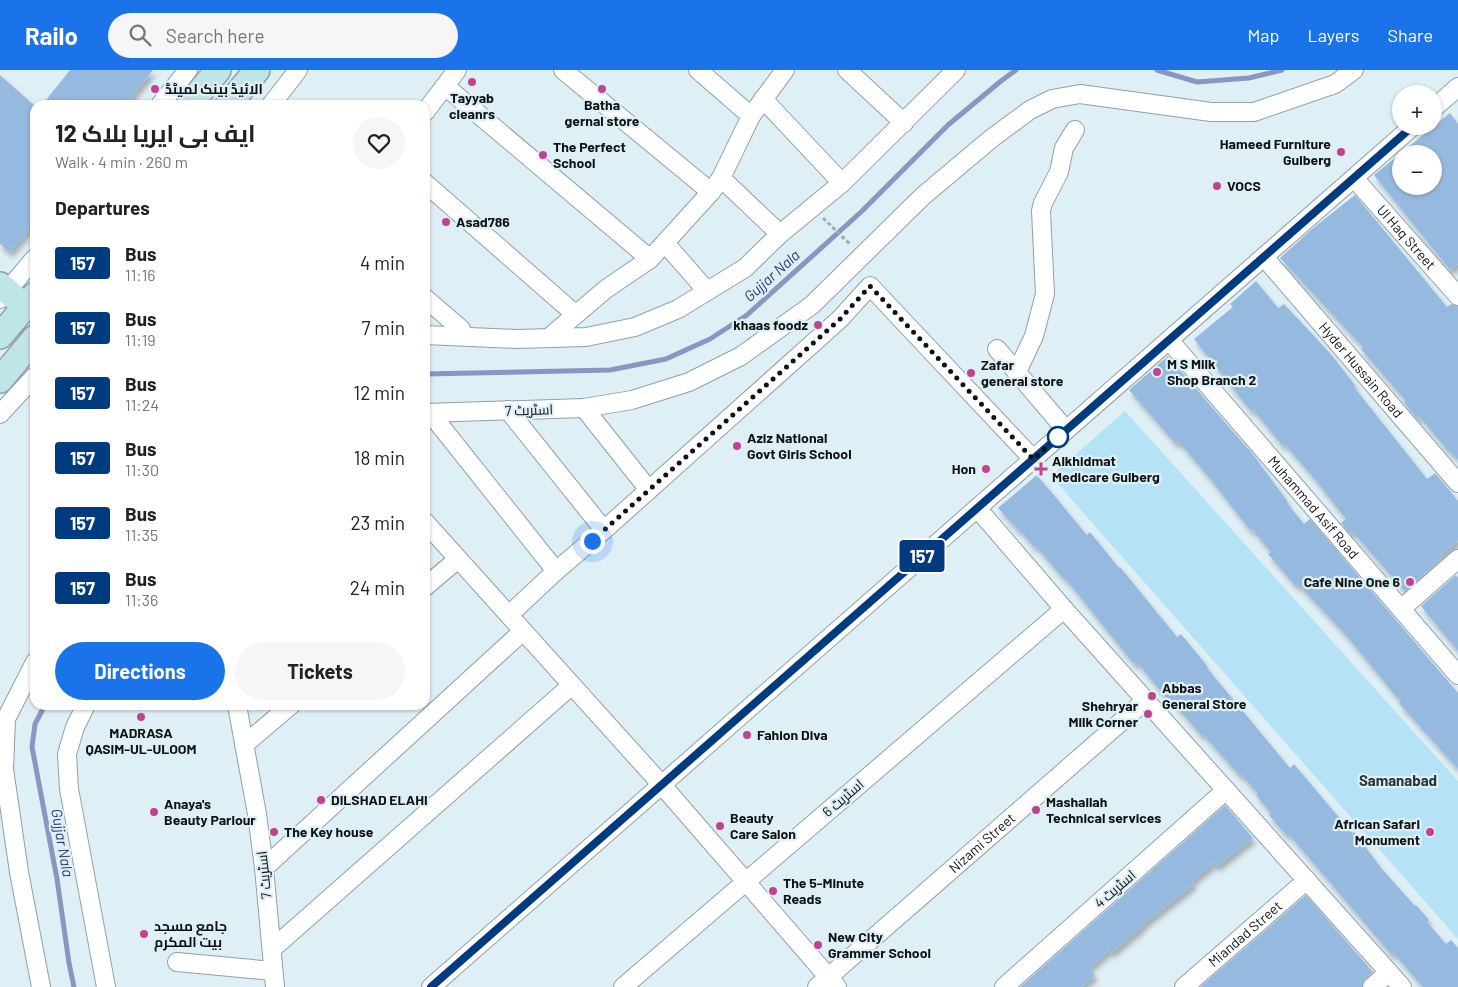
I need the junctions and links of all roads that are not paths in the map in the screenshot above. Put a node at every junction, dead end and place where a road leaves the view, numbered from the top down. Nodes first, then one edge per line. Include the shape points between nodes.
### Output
1 (188, 70) edge
2 (218, 70) edge
3 (257, 70) edge
4 (298, 70) edge
5 (458, 70) edge
6 (563, 70) edge
7 (698, 70) edge
8 (785, 70) edge
9 (847, 70) edge
10 (956, 70) edge
11 (1354, 70) edge
12 (445, 86) junction
13 (1455, 95) edge
14 (763, 99) junction
15 (164, 100) edge
16 (192, 100) edge
17 (232, 100) edge
18 (275, 100) edge
19 (1442, 103) edge
20 (430, 106) edge
21 (751, 116) junction
22 (904, 123) junction
23 (1076, 130) dead end
24 (1403, 135) edge
25 (721, 178) junction
26 (1354, 178) junction
27 (842, 183) junction
28 (430, 187) edge
29 (710, 192) junction
30 (780, 234) junction
31 (665, 243) junction
32 (1264, 257) junction
33 (650, 259) junction
34 (30, 269) edge
35 (707, 291) junction
36 (1458, 296) edge
37 (17, 299) edge
38 (430, 302) edge
39 (575, 314) junction
40 (430, 335) edge
41 (0, 336) edge
42 (460, 336) junction
43 (553, 338) junction
44 (1169, 340) junction
45 (30, 344) edge
46 (997, 349) dead end
47 (1017, 372) junction
48 (0, 380) edge
49 (30, 381) edge
50 (584, 408) junction
51 (508, 410) junction
52 (0, 414) edge
53 (430, 414) edge
54 (430, 416) edge
55 (1066, 430) junction
56 (1033, 459) junction
57 (1458, 483) edge
58 (649, 490) junction
59 (977, 508) junction
60 (430, 528) edge
61 (604, 530) junction
62 (458, 559) junction
63 (1458, 560) edge
64 (556, 571) junction
65 (430, 583) edge
66 (1064, 609) junction
67 (1401, 609) junction
68 (509, 615) junction
69 (523, 631) junction
70 (30, 672) edge
71 (1458, 675) edge
72 (572, 685) junction
73 (1146, 700) junction
74 (84, 710) edge
75 (238, 710) edge
76 (285, 710) edge
77 (244, 744) junction
78 (661, 784) junction
79 (1226, 790) junction
80 (264, 868) junction
81 (1307, 880) junction
82 (745, 882) junction
83 (272, 949) junction
84 (177, 962) dead end
85 (1389, 972) junction
86 (274, 979) edge
87 (827, 984) edge
88 (41, 987) edge
89 (106, 987) edge
90 (431, 987) edge
91 (622, 987) edge
92 (1004, 987) edge
93 (1184, 987) edge
94 (1372, 987) edge
95 (1402, 987) edge

1 - 15 street
2 - 16 main road
3 - 17 main road
4 - 18 street
5 - 12 street
6 - 29 street
7 - 21 street
8 - 14 street
9 - 22 street
10 - 22 street
11 - 50 street, اسٹریٹ 7 via 1334,84 1254,112 1211,112 1080,94 1052,99 1030,110 992,138 923,196 812,305 741,356 689,382 632,400
12 - 20 street
12 - 33 street
13 - 19 street
14 - 21 street
14 - 27 street
21 - 25 street
22 - 27 street
23 - 47 street via 1064,148 1059,172 1041,211 1045,294 1034,336
24 - 26 street
25 - 29 street
25 - 30 street
26 - 32 street
26 - 36 street, Ul Haq Street
27 - 30 street
28 - 39 street
29 - 31 street
30 - 35 street via 745,268
31 - 33 street
31 - 35 street
32 - 44 street
32 - 57 street, Hyder Hussain Road
33 - 39 street
34 - 37 street
35 - 43 street via 678,309 635,327 586,337
37 - 41 main road
38 - 42 street via 461,329
39 - 43 street via 553,334
40 - 42 street
42 - 43 street
44 - 55 street
44 - 67 street, Muhammad Asif Road
45 - 48 main road
46 - 47 street
47 - 55 street
49 - 52 street
50 - 51 street, اسٹریٹ 7
50 - 58 street
51 - 53 street, اسٹریٹ 7
51 - 61 street
54 - 64 street
55 - 56 street
56 - 58 street via 870,286 840,319
56 - 59 street
58 - 61 street
59 - 66 street
59 - 78 street
60 - 62 street
61 - 64 street
62 - 65 street
62 - 68 street
63 - 67 street
64 - 68 street
66 - 73 street
66 - 82 street, اسٹریٹ 6
67 - 71 street, Muhammad Asif Road
68 - 69 street
69 - 72 street
69 - 80 street
70 - 88 street via 6,719 4,769
72 - 78 street
72 - 83 street
73 - 79 street
73 - 87 street, Nizami Street
74 - 89 street via 67,754 68,781
75 - 77 street, اسٹریٹ 7
76 - 77 street
77 - 80 street, اسٹریٹ 7
78 - 82 street
78 - 90 street
79 - 81 street
79 - 92 street, اسٹریٹ 4
80 - 83 street, اسٹریٹ 7
81 - 85 street
81 - 93 street, Miandad Street
82 - 87 street
82 - 91 street, اسٹریٹ 6
83 - 86 street, اسٹریٹ 7
84 - 86 street
85 - 94 street
85 - 95 street

